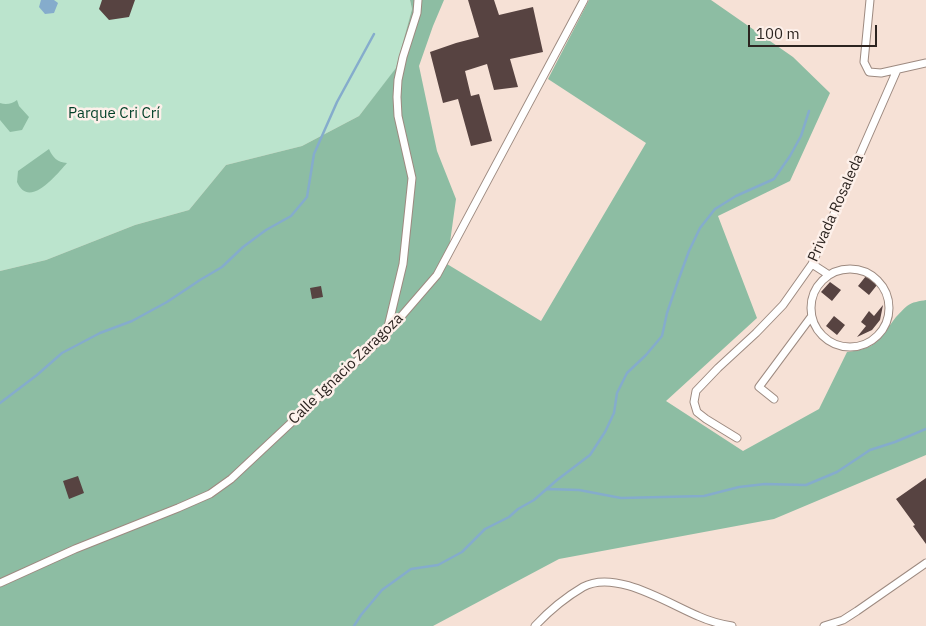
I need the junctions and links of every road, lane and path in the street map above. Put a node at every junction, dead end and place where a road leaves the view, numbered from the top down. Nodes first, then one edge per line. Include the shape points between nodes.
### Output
1 (418, 0) edge
2 (584, 0) edge
3 (870, 0) edge
4 (926, 64) edge
5 (897, 70) junction
6 (812, 264) junction
7 (829, 275) junction
8 (811, 317) junction
9 (386, 334) junction
10 (774, 399) dead end
11 (736, 438) dead end
12 (926, 564) edge
13 (0, 584) edge
14 (843, 620) junction
15 (535, 626) edge
16 (732, 626) edge
17 (824, 626) edge
18 (836, 626) edge

1 - 9 street via 398,80 398,116 412,178 403,264
2 - 9 street, Calle Ignacio Zaragoza via 437,275
3 - 5 street via 864,62 869,72 881,74
4 - 5 street
5 - 6 street, Privada Rosaleda
6 - 7 street
6 - 11 street, Privada Rosaleda via 783,305 696,391 694,402 697,412
7 - 8 street via 813,293
7 - 8 street via 852,269 875,278 888,299 886,323 870,342 847,347 824,338
8 - 10 street via 759,387
9 - 13 street, Calle Ignacio Zaragoza via 210,494 75,549
12 - 14 street
14 - 17 street
14 - 18 street
15 - 16 street via 584,586 602,581 636,588 700,617

